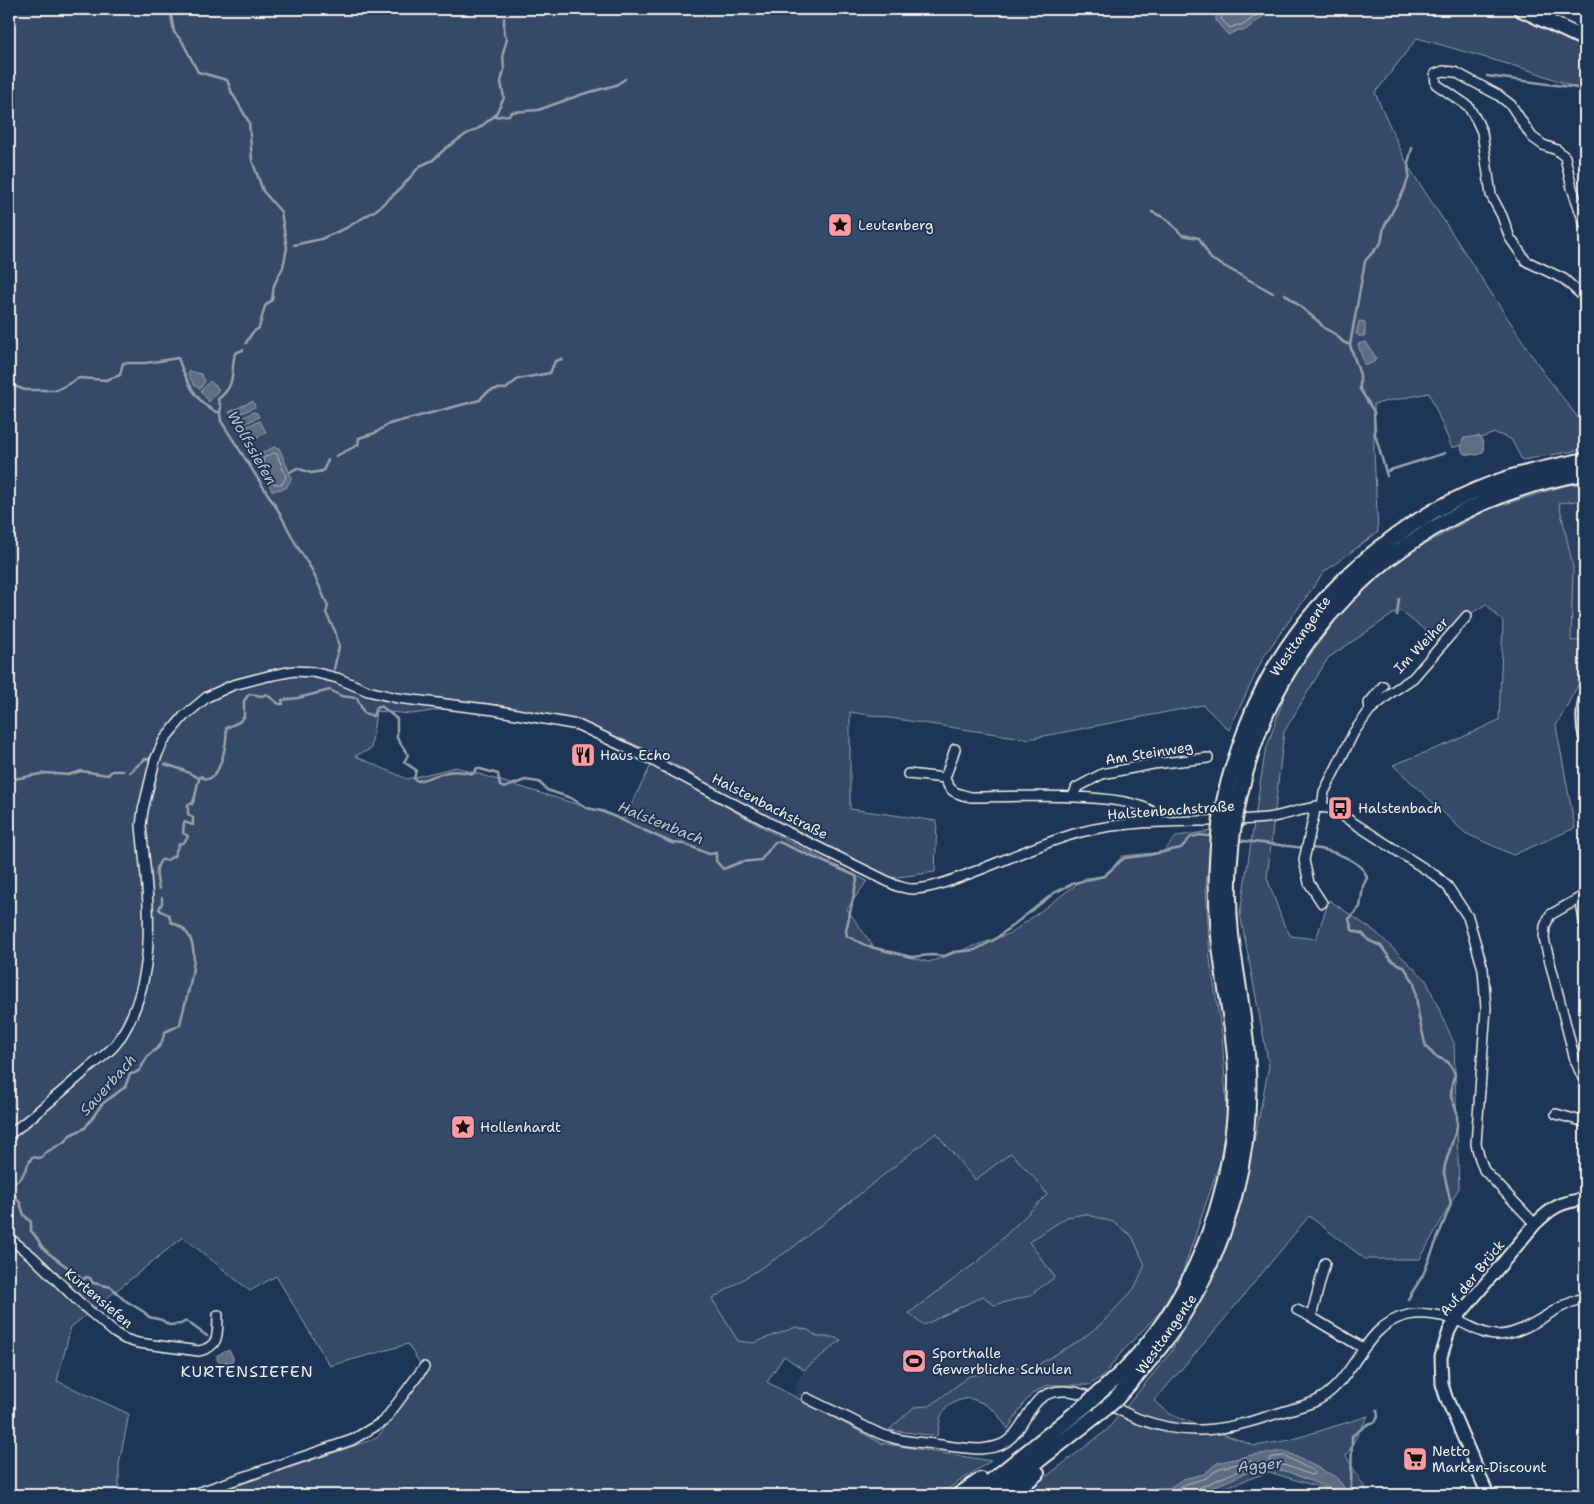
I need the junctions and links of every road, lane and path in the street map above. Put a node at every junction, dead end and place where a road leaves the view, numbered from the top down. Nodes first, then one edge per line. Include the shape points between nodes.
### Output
1 (1521, 9) edge
2 (1557, 9) edge
3 (1585, 22) edge
4 (1585, 39) edge
5 (1585, 225) edge
6 (1585, 298) edge
7 (1585, 460) edge
8 (1585, 473) edge
9 (1468, 616) dead end
10 (1383, 686) dead end
11 (1585, 698) edge
12 (1370, 710) junction
13 (1253, 729) junction
14 (1585, 737) edge
15 (955, 749) dead end
16 (1208, 758) dead end
17 (908, 774) dead end
18 (945, 778) junction
19 (1074, 796) junction
20 (1319, 806) junction
21 (1159, 822) junction
22 (1582, 897) edge
23 (1322, 903) dead end
24 (1585, 926) edge
25 (1225, 935) junction
26 (1585, 1079) edge
27 (1556, 1114) dead end
28 (1585, 1122) edge
29 (9, 1135) edge
30 (1585, 1199) edge
31 (1535, 1224) junction
32 (9, 1240) edge
33 (1325, 1263) dead end
34 (1585, 1297) edge
35 (1297, 1310) dead end
36 (218, 1315) dead end
37 (1311, 1317) junction
38 (1455, 1320) junction
39 (1363, 1348) junction
40 (424, 1367) dead end
41 (807, 1398) dead end
42 (1065, 1441) junction
43 (1011, 1466) junction
44 (191, 1495) edge
45 (959, 1495) edge
46 (974, 1495) edge
47 (994, 1495) edge
48 (1012, 1495) edge
49 (1488, 1495) edge

1 - 4 highway
2 - 3 highway
5 - 6 street via 1572,188 1566,157 1532,137 1511,105 1498,96 1455,72 1435,74 1436,84 1468,106 1482,132 1492,195 1510,238 1526,261 1564,279
7 - 13 highway, Westtangente via 1487,486 1438,509 1385,544 1351,572 1311,616 1260,696
8 - 13 highway, Westtangente via 1556,478 1492,498 1439,524 1387,560 1345,598 1310,638
9 - 12 street, Im Weiher via 1413,678
10 - 12 street, Im Weiher via 1369,703
11 - 14 main road via 1582,723
12 - 20 street, Im Weiher via 1349,740
13 - 25 highway, bridge via 1227,788 1220,827 1216,883
15 - 18 street
16 - 19 street, Am Steinweg via 1102,774 1076,788
17 - 18 street
18 - 19 street via 947,786 957,794 971,797
19 - 21 street via 1142,806 1156,815
20 - 21 street, Halstenbachstraße via 1266,818
20 - 23 street, Im Weiher via 1304,860 1309,883
20 - 31 street via 1332,809 1436,876 1448,887 1468,917 1483,969 1486,1008 1476,1144 1484,1170
21 - 29 street, Halstenbachstraße via 1080,832 939,884 910,889 897,886 781,830 646,757 578,725 397,698 312,672 294,671 233,685 207,697 183,717 164,740 155,760 141,826 150,928 143,978 129,1023 117,1042
22 - 24 street
22 - 26 street via 1550,915 1544,939 1575,1060
25 - 42 highway, Westtangente, bridge via 1245,1033 1248,1072 1246,1136 1222,1233 1198,1288 1165,1340 1115,1400
25 - 43 highway, Westtangente, bridge via 1236,1074 1233,1133 1229,1166 1209,1233 1183,1289 1146,1345 1087,1404
27 - 28 street
30 - 31 main road, Auf der Brück via 1557,1205
31 - 38 main road, Auf der Brück
32 - 36 street, Kurtensiefen via 33,1257 79,1302 125,1339 199,1351 208,1349 219,1331
33 - 37 street
34 - 38 street via 1514,1332 1496,1335
35 - 37 street
37 - 39 street
38 - 39 street via 1424,1314 1409,1315 1393,1320
38 - 49 main road, Auf der Brück via 1441,1357 1442,1384
39 - 41 street via 1337,1386 1314,1401 1226,1428 1202,1431 1165,1427 1075,1391 1058,1391 1036,1401 1008,1440 991,1448 971,1448 891,1438
40 - 44 street via 384,1421 352,1440
42 - 47 highway, Westtangente
42 - 48 highway via 1053,1459
43 - 45 highway via 994,1472
43 - 46 highway

